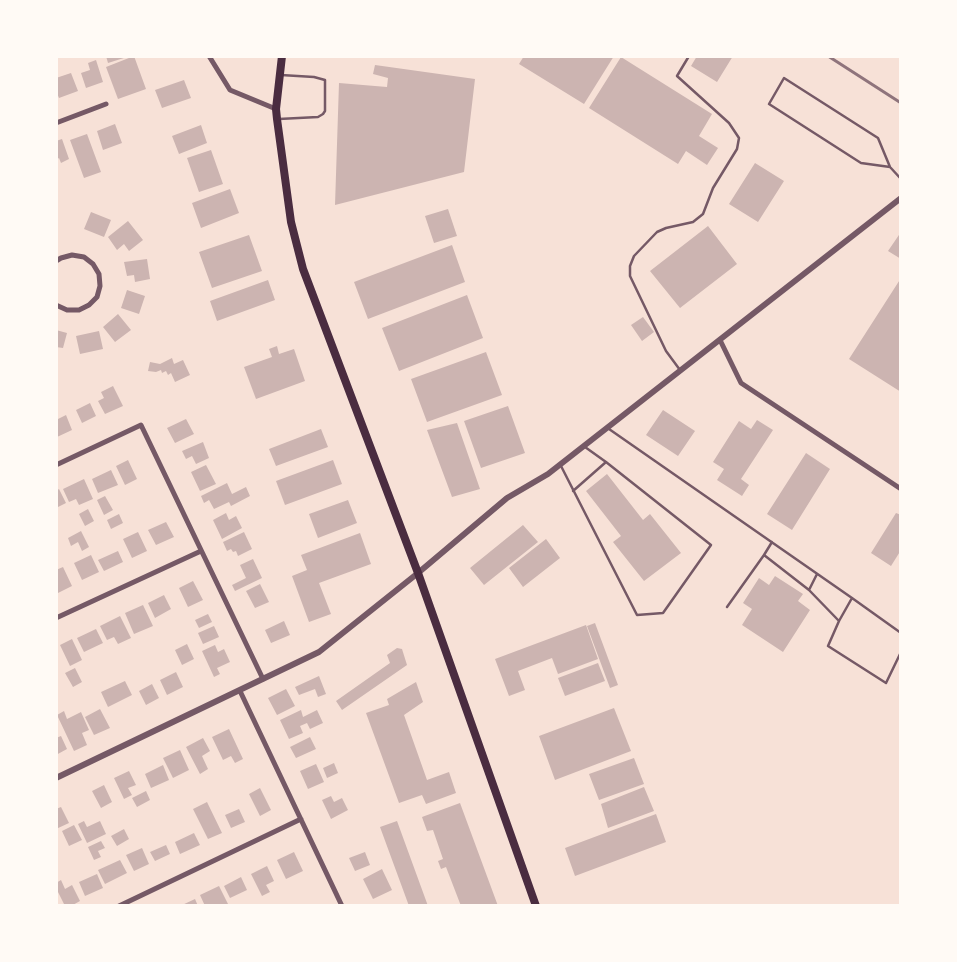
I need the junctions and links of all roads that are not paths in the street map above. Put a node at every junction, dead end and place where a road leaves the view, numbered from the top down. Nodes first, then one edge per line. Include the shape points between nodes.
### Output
1 (209, 56) edge
2 (282, 56) edge
3 (689, 56) edge
4 (280, 75) junction
5 (106, 104) dead end
6 (276, 109) junction
7 (277, 119) junction
8 (56, 122) edge
9 (890, 167) junction
10 (901, 179) edge
11 (901, 198) edge
12 (56, 261) edge
13 (56, 306) edge
14 (720, 340) junction
15 (681, 370) junction
16 (607, 428) junction
17 (584, 446) junction
18 (606, 462) junction
19 (560, 465) junction
20 (56, 466) edge
21 (901, 489) edge
22 (573, 491) junction
23 (772, 542) junction
24 (201, 551) junction
25 (764, 555) junction
26 (418, 573) junction
27 (817, 574) junction
28 (809, 590) junction
29 (852, 598) junction
30 (727, 607) dead end
31 (56, 618) edge
32 (839, 621) junction
33 (901, 633) edge
34 (901, 652) edge
35 (264, 680) junction
36 (240, 691) junction
37 (56, 778) edge
38 (300, 819) junction
39 (119, 906) edge
40 (342, 906) edge
41 (536, 906) edge

1 - 6 street via 230,90
2 - 4 main road
3 - 15 lane via 677,76 730,123 739,138 737,149 713,188 704,214 694,222 657,232 634,256 630,266 630,276 666,350
4 - 6 main road
4 - 7 lane via 325,80 325,111 318,117
5 - 8 street
6 - 7 main road
7 - 26 main road via 291,222 303,269
9 - 9 lane via 861,163 769,104 784,78 878,138
9 - 10 lane
11 - 14 street
12 - 13 street via 72,255 84,258 99,274 100,286 97,297 84,308 67,310
14 - 15 street
14 - 21 street via 741,383
15 - 16 street
16 - 17 street
16 - 23 lane
17 - 18 lane
17 - 19 street
18 - 22 lane
18 - 22 lane via 711,545 664,613 637,616
19 - 22 lane
19 - 26 street via 507,498
20 - 24 street via 141,425
23 - 25 lane
23 - 27 lane
24 - 31 street
24 - 35 street
25 - 28 lane
25 - 30 lane
26 - 35 street via 319,652
26 - 41 main road
27 - 28 lane
27 - 29 lane
28 - 32 lane
29 - 32 lane
29 - 33 lane
32 - 34 lane via 828,646 886,683
35 - 36 street
36 - 37 street
36 - 38 street
38 - 39 street
38 - 40 street

